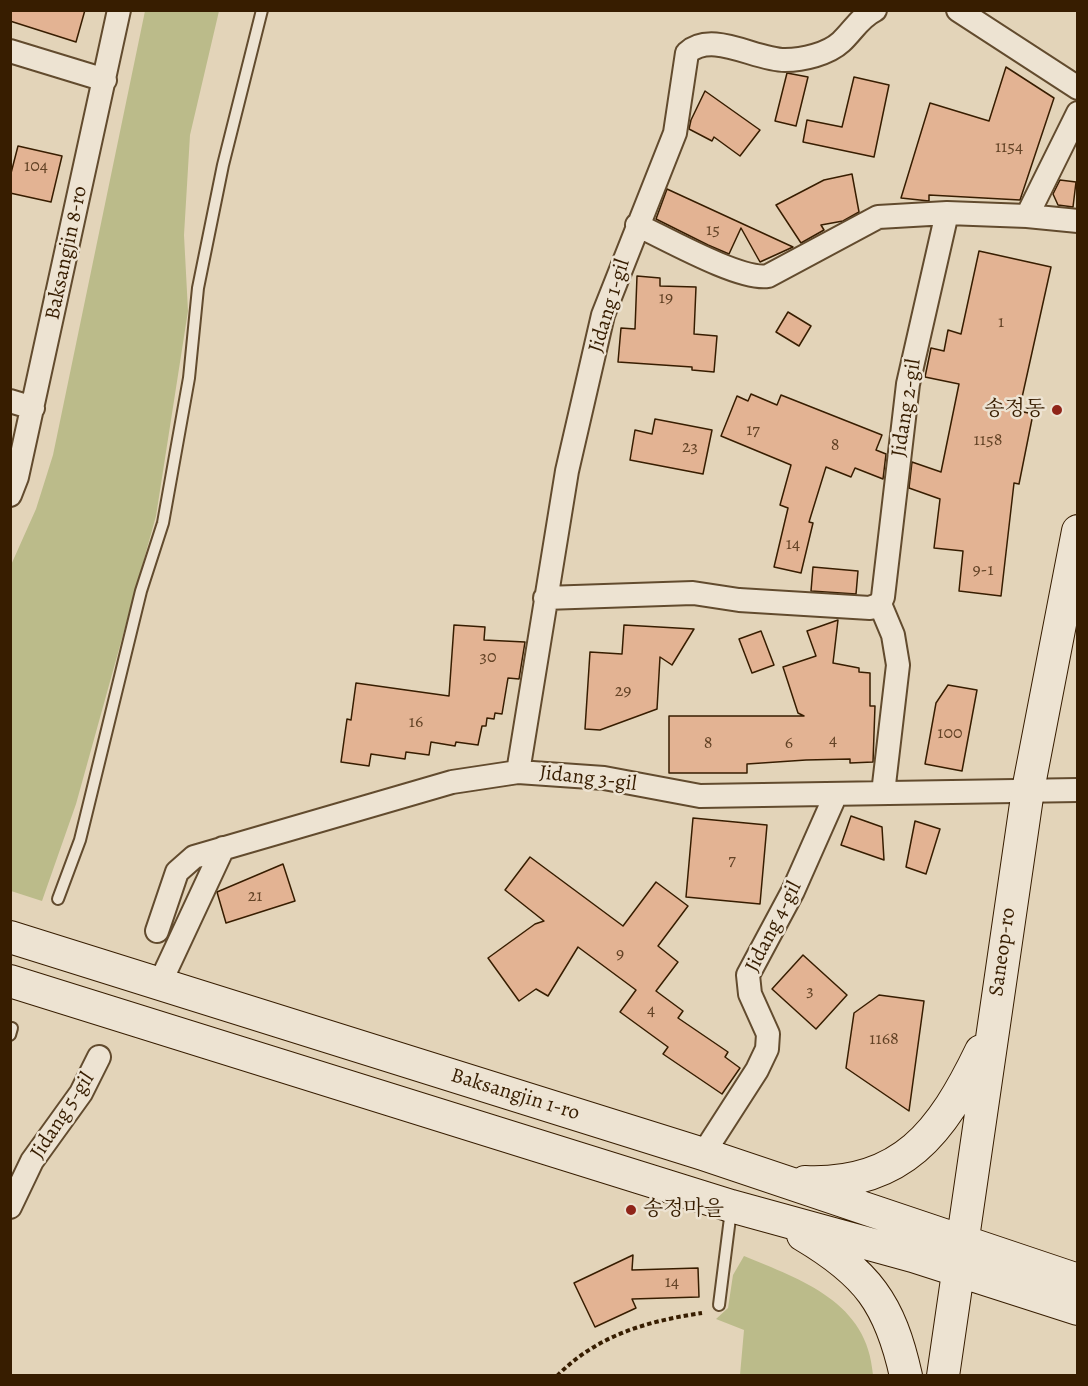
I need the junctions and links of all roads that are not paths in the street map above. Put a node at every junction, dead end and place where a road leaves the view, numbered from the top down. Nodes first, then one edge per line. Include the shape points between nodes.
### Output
1 (119, 10) edge
2 (262, 10) edge
3 (875, 10) edge
4 (958, 10) edge
5 (10, 51) edge
6 (105, 80) junction
7 (1077, 88) edge
8 (1077, 113) edge
9 (947, 213) junction
10 (1027, 216) junction
11 (1077, 221) edge
12 (637, 225) junction
13 (10, 401) edge
14 (33, 408) junction
15 (10, 495) edge
16 (1077, 531) edge
17 (545, 598) junction
18 (880, 604) junction
19 (518, 772) junction
20 (1028, 790) junction
21 (1077, 790) edge
22 (883, 793) junction
23 (836, 794) junction
24 (223, 848) junction
25 (58, 899) dead end
26 (157, 931) dead end
27 (10, 937) edge
28 (10, 981) edge
29 (160, 983) junction
30 (992, 1029) junction
31 (99, 1057) dead end
32 (703, 1154) junction
33 (785, 1181) junction
34 (731, 1206) junction
35 (10, 1207) edge
36 (779, 1220) junction
37 (960, 1256) junction
38 (1014, 1274) junction
39 (1077, 1280) edge
40 (719, 1305) road end
41 (1077, 1309) edge
42 (906, 1376) edge
43 (943, 1376) edge

1 - 6 street, Baksangjin 8-ro
2 - 25 lane via 223,165 198,288 189,378 163,523 141,591 80,840
3 - 12 street, Jidang 1-gil via 829,50 804,58 784,60 716,45 694,46 687,53 675,134
4 - 7 street
5 - 6 street
6 - 14 street, Baksangjin 8-ro
8 - 10 street
9 - 10 street
9 - 12 street via 879,217 864,222 831,243 758,278
9 - 18 street, Jidang 2-gil via 908,384
10 - 11 street
12 - 17 street, Jidang 1-gil via 603,315 567,471
13 - 14 street
14 - 15 street, Baksangjin 8-ro
16 - 20 street, Saneop-ro
17 - 18 street via 693,593 739,600 870,608
17 - 19 street, Jidang 1-gil
18 - 22 street via 893,635 898,665
19 - 23 street, Jidang 3-gil via 604,778 700,796
19 - 24 street, Jidang 3-gil via 452,782
20 - 21 street, Jidang 3-gil
20 - 22 street, Jidang 3-gil
20 - 30 street, Saneop-ro
22 - 23 street, Jidang 3-gil
23 - 32 street, Jidang 4-gil via 794,891 748,975 750,994 768,1034 767,1049
24 - 26 street, Jidang 3-gil via 194,857 177,872
24 - 29 street
27 - 29 street, Baksangjin 1-ro
28 - 34 street, Baksangjin 1-ro
29 - 32 street, Baksangjin 1-ro
30 - 33 street via 950,1108 914,1152 867,1177 827,1183
30 - 37 street, Saneop-ro
31 - 35 street, Jidang 5-gil via 81,1093 32,1161
32 - 33 street, Baksangjin 1-ro
33 - 37 street, Baksangjin 1-ro
34 - 36 street, Baksangjin 1-ro
34 - 40 lane
36 - 37 street, Baksangjin 1-ro via 913,1256
36 - 42 street via 854,1270 872,1290 898,1339
37 - 38 street, Baksangjin 1-ro
37 - 43 street, Saneop-ro
38 - 39 street
38 - 41 street

